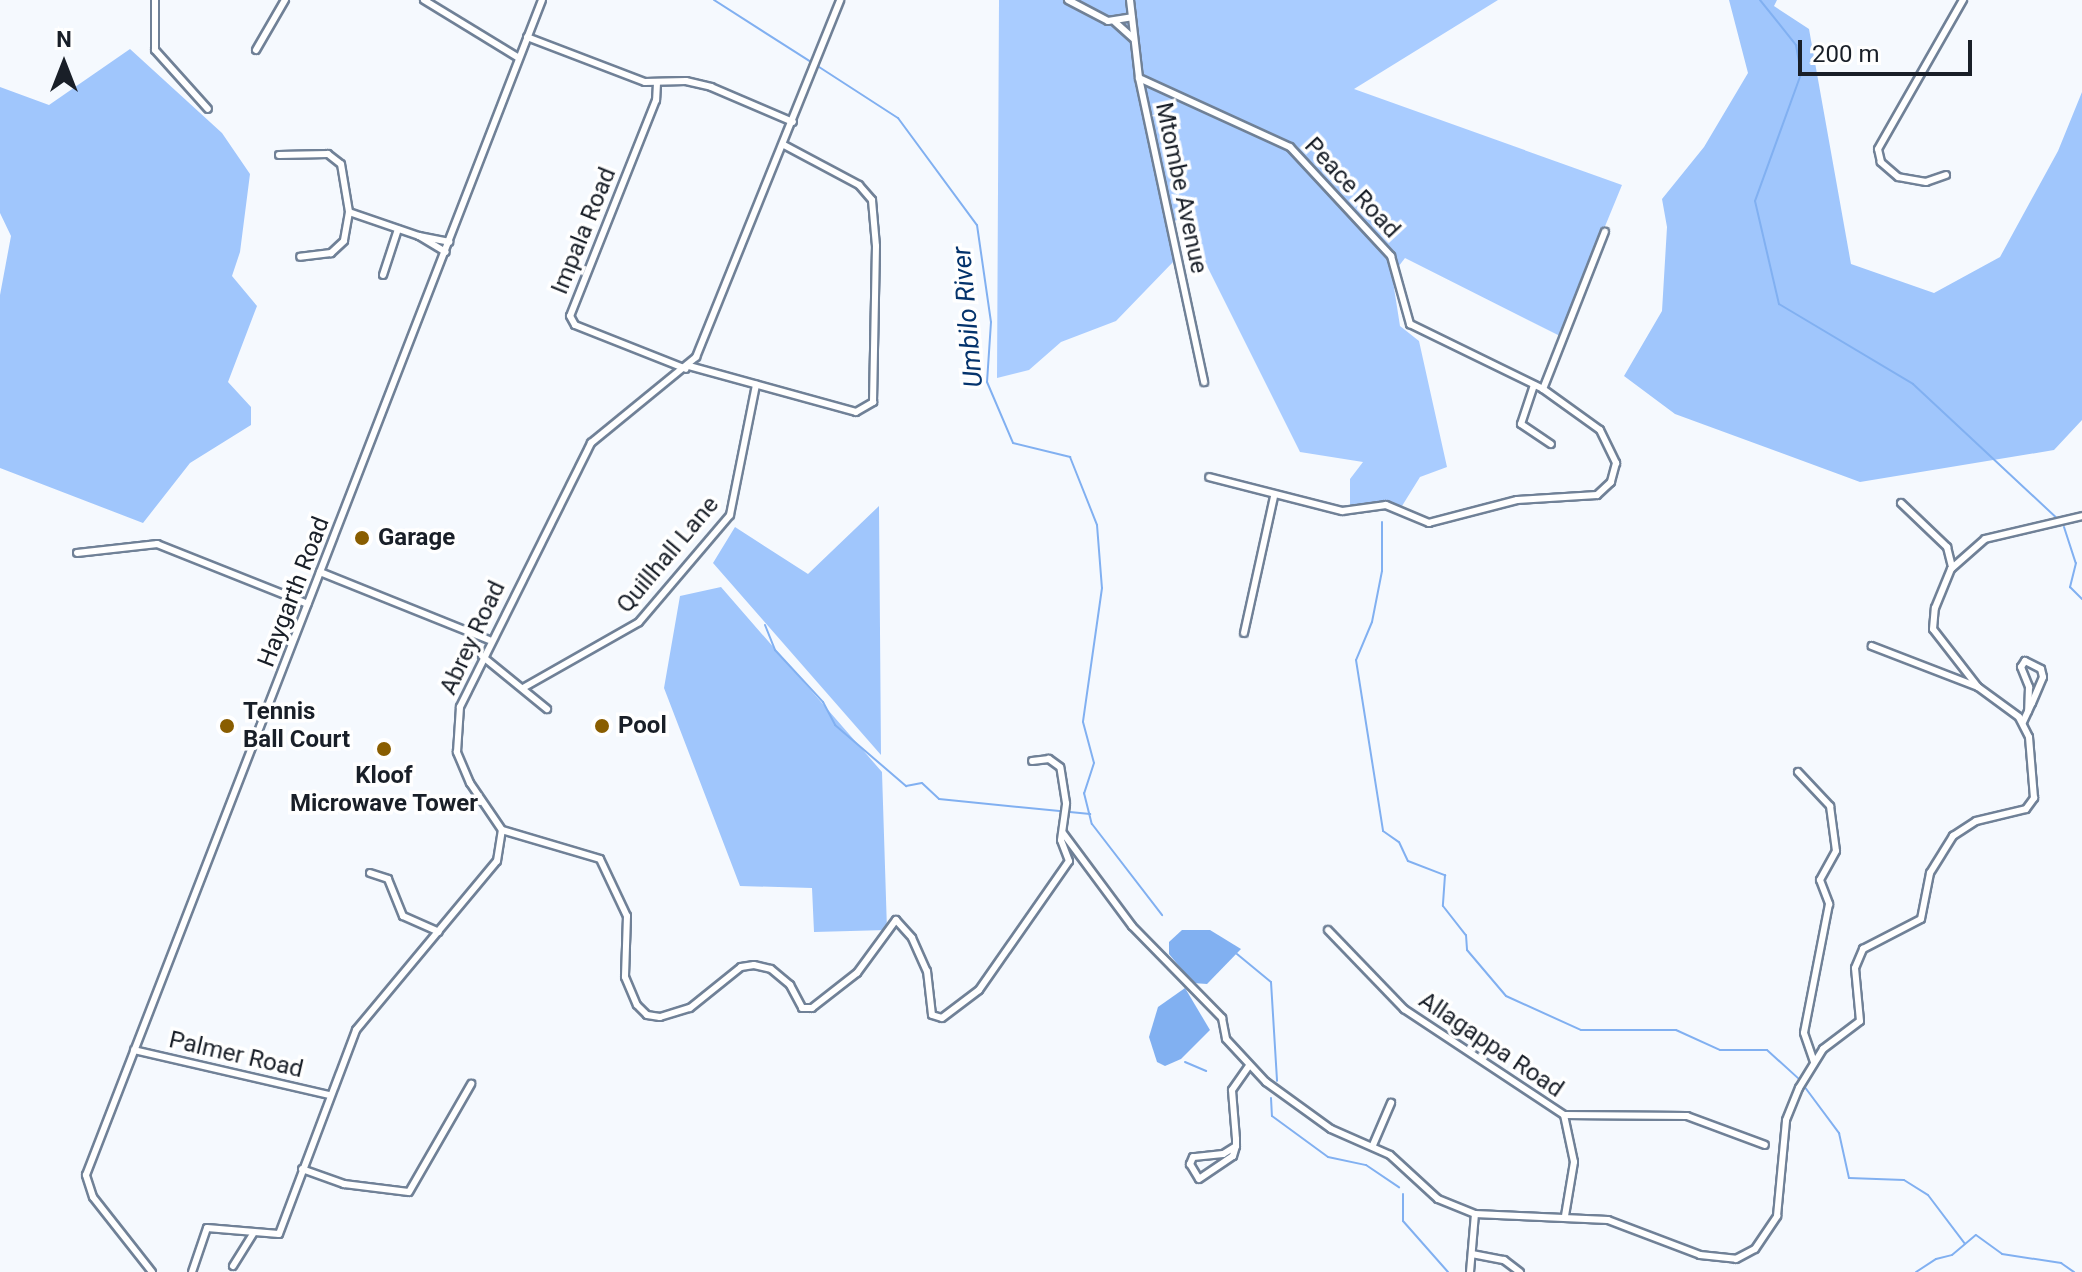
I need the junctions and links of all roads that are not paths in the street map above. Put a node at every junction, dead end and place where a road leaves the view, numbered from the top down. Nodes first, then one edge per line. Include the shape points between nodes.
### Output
1 (155, 0) edge
2 (285, 0) edge
3 (424, 0) edge
4 (542, 0) edge
5 (840, 0) edge
6 (1068, 0) edge
7 (1130, 0) edge
8 (1963, 0) edge
9 (1132, 17) junction
10 (1115, 22) junction
11 (527, 37) junction
12 (1134, 40) junction
13 (256, 50) dead end
14 (519, 58) junction
15 (1139, 78) junction
16 (657, 83) junction
17 (208, 109) dead end
18 (793, 122) junction
19 (784, 145) junction
20 (279, 155) dead end
21 (1946, 175) dead end
22 (349, 212) junction
23 (398, 229) junction
24 (1605, 232) dead end
25 (419, 236) junction
26 (449, 242) junction
27 (446, 252) junction
28 (300, 257) dead end
29 (383, 275) dead end
30 (687, 368) junction
31 (1204, 382) dead end
32 (756, 385) junction
33 (1534, 385) junction
34 (1543, 389) junction
35 (1551, 444) dead end
36 (1209, 477) dead end
37 (1274, 496) junction
38 (1901, 503) dead end
39 (2082, 516) edge
40 (77, 553) dead end
41 (1952, 568) junction
42 (320, 572) junction
43 (308, 604) junction
44 (1244, 633) dead end
45 (489, 640) junction
46 (1872, 646) dead end
47 (482, 656) junction
48 (1978, 687) junction
49 (523, 688) junction
50 (547, 709) dead end
51 (2028, 711) junction
52 (2024, 724) junction
53 (1032, 761) dead end
54 (1798, 772) dead end
55 (502, 830) junction
56 (1063, 833) junction
57 (370, 873) dead end
58 (1328, 930) dead end
59 (439, 932) junction
60 (134, 1050) junction
61 (1814, 1062) junction
62 (1249, 1066) junction
63 (471, 1084) dead end
64 (329, 1095) junction
65 (1391, 1103) dead end
66 (1564, 1115) junction
67 (1373, 1145) junction
68 (1765, 1145) dead end
69 (1236, 1146) junction
70 (302, 1169) junction
71 (1475, 1214) junction
72 (1565, 1216) junction
73 (253, 1234) junction
74 (1472, 1254) junction
75 (233, 1266) dead end
76 (152, 1272) edge
77 (192, 1272) edge
78 (1470, 1272) edge
79 (1520, 1272) edge

1 - 17 street via 155,50
2 - 13 street
3 - 14 street
4 - 11 street, Haygarth Road
5 - 18 street, Abrey Road
6 - 10 street
7 - 9 street, Mtombe Avenue
8 - 21 street via 1878,149 1881,162 1898,177 1926,182
9 - 10 street
9 - 12 street, Mtombe Avenue
10 - 12 street
11 - 14 street, Haygarth Road
11 - 16 street via 593,65
12 - 15 street, Mtombe Avenue
14 - 26 street, Haygarth Road
15 - 31 street, Mtombe Avenue
15 - 33 street, Peace Road via 1290,147 1391,256 1410,324
16 - 18 street via 703,85
16 - 30 street, Impala Road via 656,100 570,318 575,325
18 - 19 street, Abrey Road
19 - 30 street, Abrey Road
19 - 32 street via 859,185 872,200 875,392 869,407 856,412
20 - 22 street via 336,156
22 - 23 street
22 - 28 street via 346,237 338,250
23 - 25 street
23 - 29 street
24 - 34 street
25 - 26 street
25 - 27 street
26 - 27 street, Haygarth Road
27 - 42 street, Haygarth Road
30 - 32 street
30 - 45 street, Abrey Road via 594,439
32 - 49 street, Quillhall Lane via 730,515 639,622
33 - 34 street, Peace Road
33 - 35 street via 1521,425
34 - 37 street, Peace Road via 1600,430 1610,444 1615,474 1597,495 1517,500 1429,523 1386,505 1347,512
36 - 37 street, Peace Road
37 - 44 street
38 - 41 street via 1947,547
39 - 41 street via 1985,539
40 - 43 street via 152,544
41 - 48 street via 1935,608 1933,629
42 - 43 street, Haygarth Road
42 - 45 street
43 - 60 street, Haygarth Road
45 - 47 street, Abrey Road
46 - 48 street
47 - 49 street
47 - 55 street, Abrey Road via 456,717 455,744 470,783
48 - 52 street
49 - 50 street
51 - 51 street via 2043,672 2025,661 2021,667 2029,687
51 - 52 street
52 - 61 street via 2033,802 2020,812 1976,821 1945,845 1930,873 1921,919 1875,940 1858,957 1859,1024
53 - 56 street via 1049,759 1060,767
54 - 61 street via 1830,806 1836,855 1820,878 1829,906 1804,1033
55 - 56 street via 598,856 627,916 624,971 644,1013 660,1017 690,1008 741,967 760,964 808,1009 857,973 880,946 890,923 898,921 927,971 932,1015 942,1018 979,990 1059,878 1069,858
55 - 59 street via 497,861
56 - 62 street via 1132,926 1222,1018 1227,1040
57 - 59 street via 388,879 403,916
58 - 66 street, Allagappa Road via 1404,1009
59 - 64 street via 359,1025
60 - 64 street, Palmer Road
60 - 76 street, Haygarth Road via 86,1181
61 - 72 street via 1786,1120 1777,1216 1744,1256 1715,1259 1608,1220
62 - 67 street via 1313,1118
62 - 69 street via 1235,1080
63 - 70 street via 409,1192 344,1184
64 - 70 street
65 - 67 street
66 - 68 street via 1687,1116
66 - 72 street, Allagappa Road via 1574,1158
67 - 71 street via 1438,1199
69 - 69 street via 1223,1154 1193,1157 1195,1174 1199,1179 1227,1163
70 - 73 street via 279,1234
71 - 72 street
71 - 74 street
73 - 75 street
73 - 77 street via 207,1228
74 - 78 street
74 - 79 street via 1498,1258

